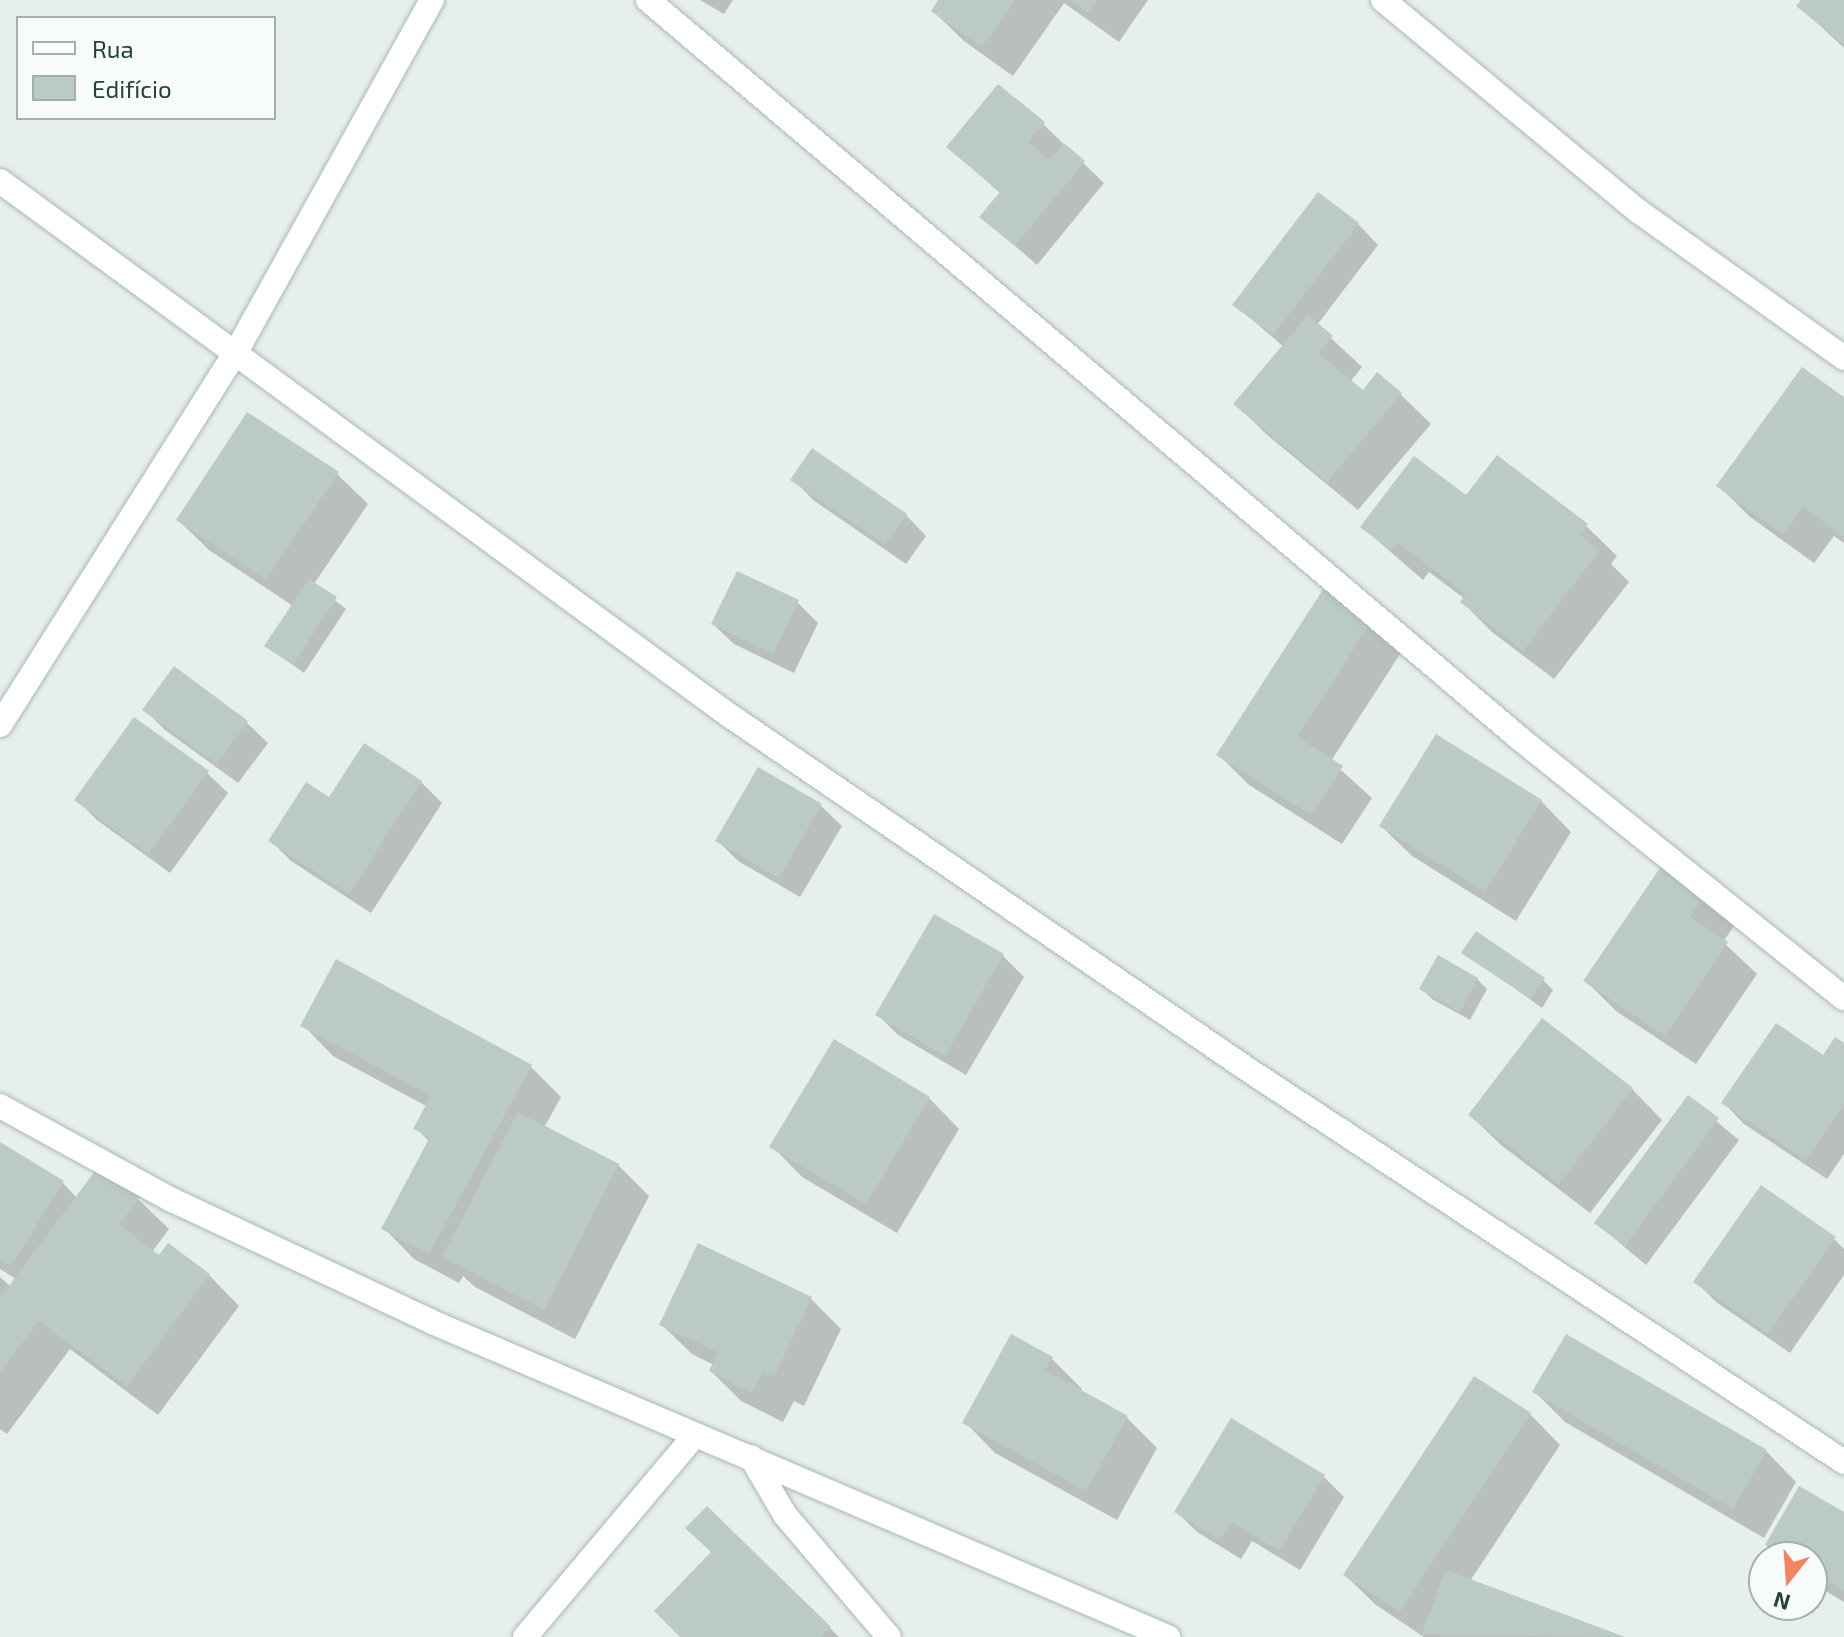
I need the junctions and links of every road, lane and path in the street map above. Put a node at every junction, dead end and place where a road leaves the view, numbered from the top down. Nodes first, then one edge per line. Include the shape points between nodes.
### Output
1 (432, 0) edge
2 (648, 0) edge
3 (1383, 0) edge
4 (0, 181) edge
5 (236, 352) junction
6 (1844, 358) edge
7 (0, 725) edge
8 (1844, 998) edge
9 (0, 1106) edge
10 (695, 1435) junction
11 (751, 1457) junction
12 (1844, 1462) edge
13 (525, 1637) edge
14 (889, 1637) edge
15 (1168, 1637) edge

1 - 5 street
2 - 8 street via 1519,738
3 - 6 street via 1638,211
4 - 5 street
5 - 7 street
5 - 12 street via 723,711 1250,1071
9 - 10 street via 172,1200 432,1322
10 - 11 street
10 - 13 street
11 - 14 street via 785,1515
11 - 15 street

